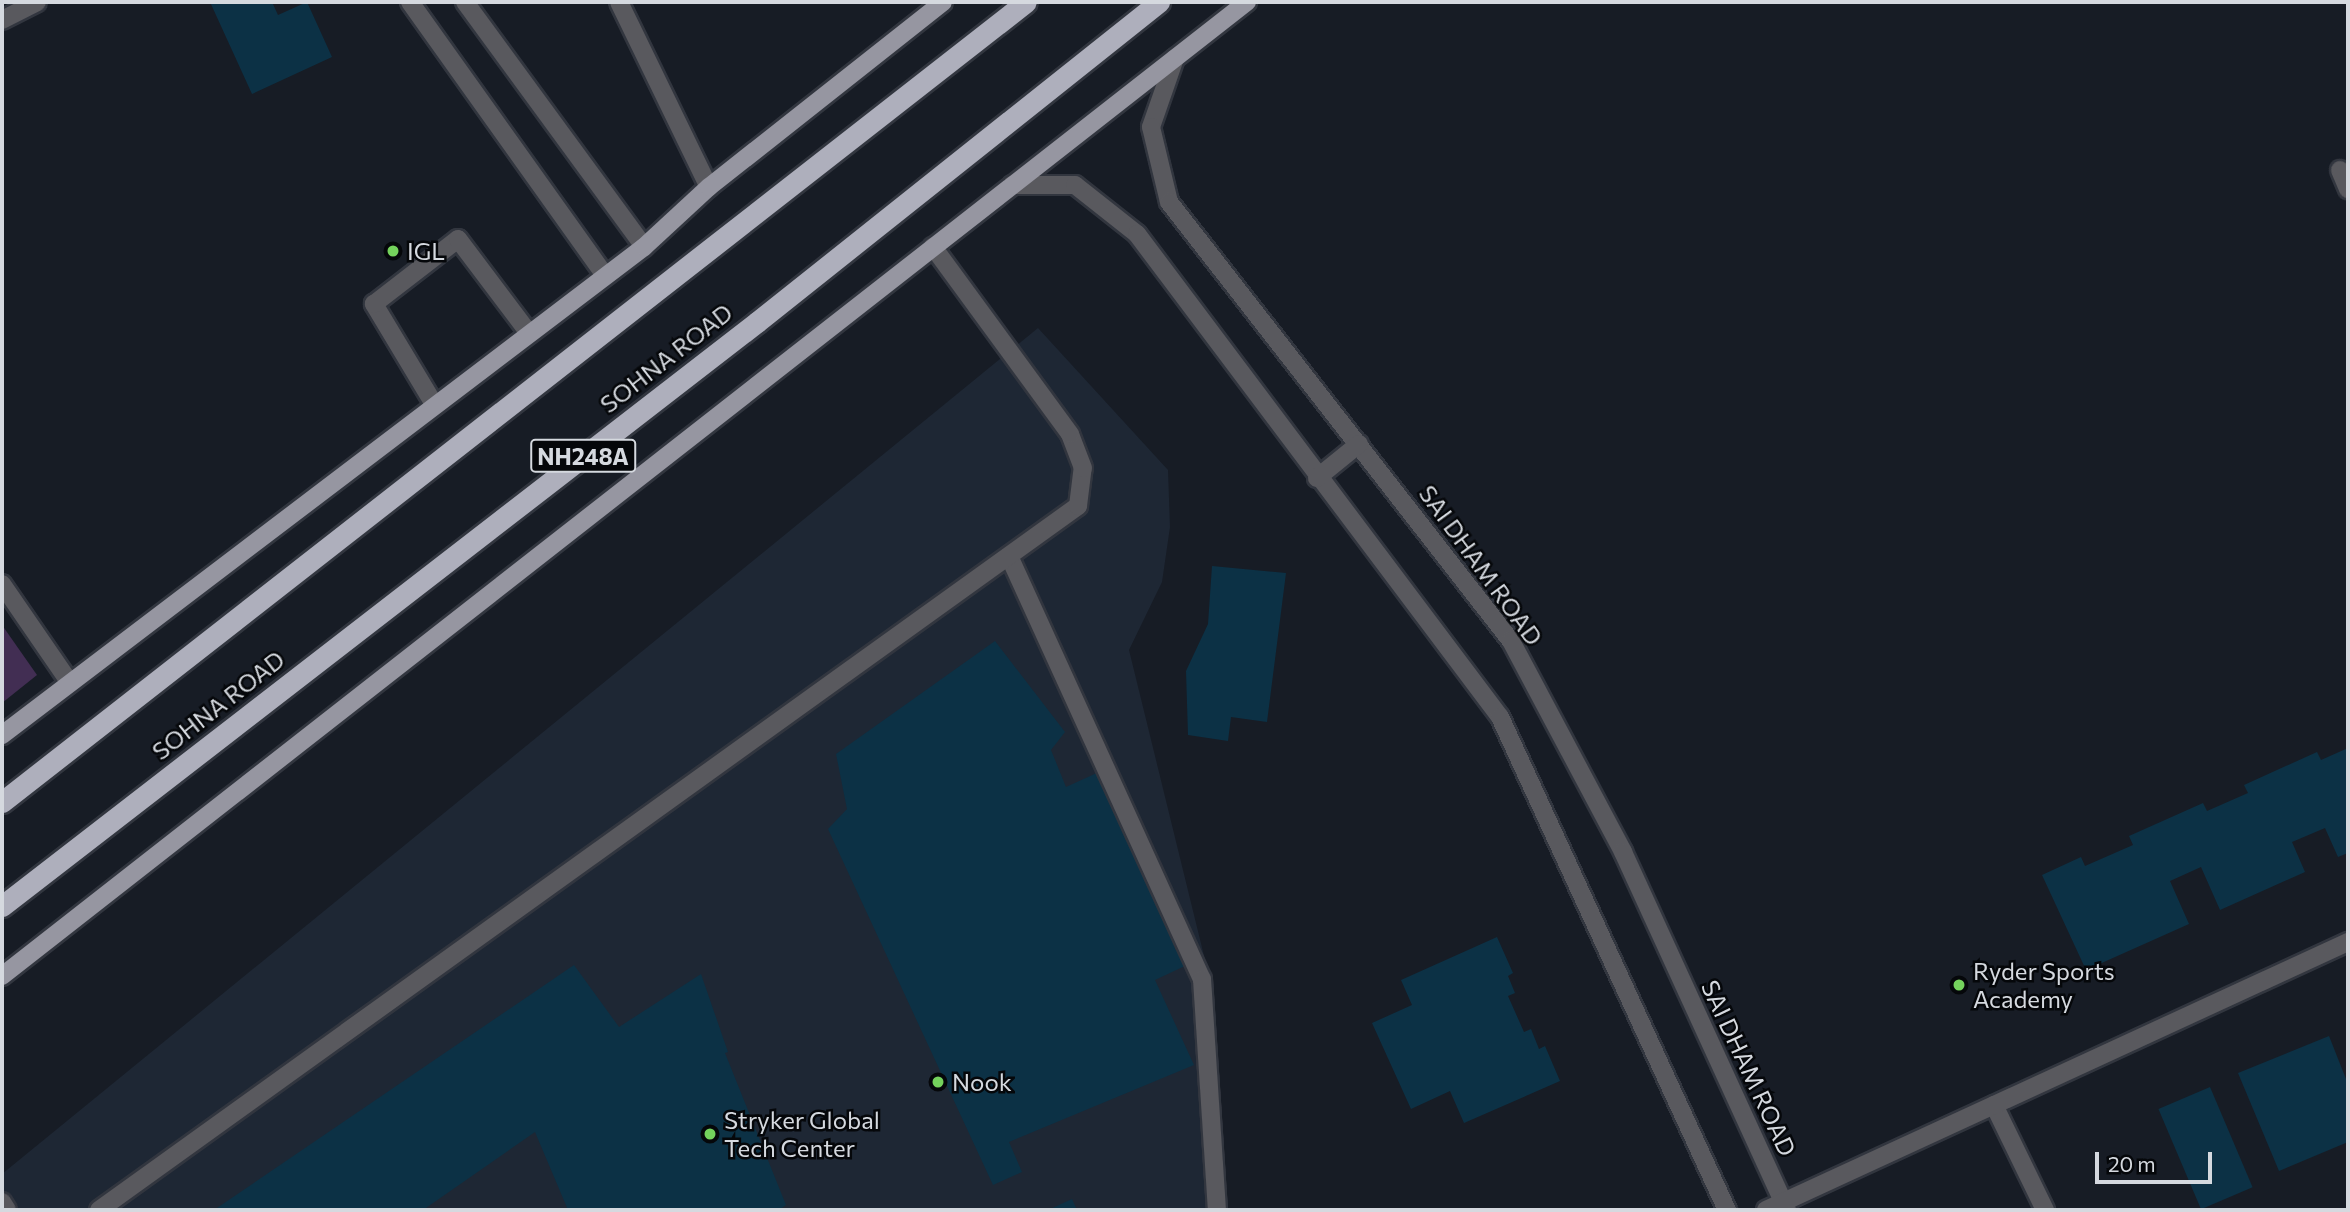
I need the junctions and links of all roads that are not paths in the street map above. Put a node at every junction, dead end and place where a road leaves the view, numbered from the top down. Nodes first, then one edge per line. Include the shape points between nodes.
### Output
1 (37, 2) edge
2 (410, 2) edge
3 (465, 2) edge
4 (619, 2) edge
5 (1026, 2) edge
6 (1159, 2) edge
7 (1247, 2) edge
8 (934, 5) edge
9 (2, 20) edge
10 (1175, 58) junction
11 (2340, 170) dead end
12 (1012, 185) junction
13 (709, 187) junction
14 (2348, 189) edge
15 (643, 247) junction
16 (933, 247) junction
17 (606, 275) junction
18 (528, 332) junction
19 (434, 404) junction
20 (1359, 444) junction
21 (1317, 478) junction
22 (1009, 556) junction
23 (2, 584) edge
24 (70, 683) junction
25 (2, 735) edge
26 (2, 802) edge
27 (2, 906) edge
28 (2348, 942) edge
29 (2, 976) edge
30 (1994, 1105) junction
31 (2, 1202) edge
32 (1785, 1206) edge
33 (7, 1210) edge
34 (99, 1210) edge
35 (1217, 1210) edge
36 (1727, 1210) edge
37 (1766, 1210) edge
38 (2045, 1210) edge

1 - 9 street
2 - 17 street
3 - 15 street
4 - 13 street
5 - 26 highway, NH248A
6 - 27 highway, SOHNA ROAD / NH248A via 757,321
7 - 10 main road
8 - 13 main road
10 - 12 main road
10 - 20 street, SAI DHAM ROAD via 1151,127 1169,202
11 - 14 street
12 - 16 main road
12 - 21 street via 1075,185 1137,234
13 - 15 main road
15 - 17 main road
16 - 22 street via 1070,434 1083,468 1078,506
16 - 29 main road
17 - 18 main road
18 - 19 main road
18 - 19 street via 458,239 374,304
19 - 24 main road
20 - 21 street
20 - 32 street, SAI DHAM ROAD via 1511,641 1623,852
21 - 36 street via 1500,717
22 - 34 street
22 - 35 street via 1202,979
23 - 24 street
24 - 25 main road
28 - 30 street
30 - 32 street
30 - 38 street
31 - 33 street
32 - 37 street

